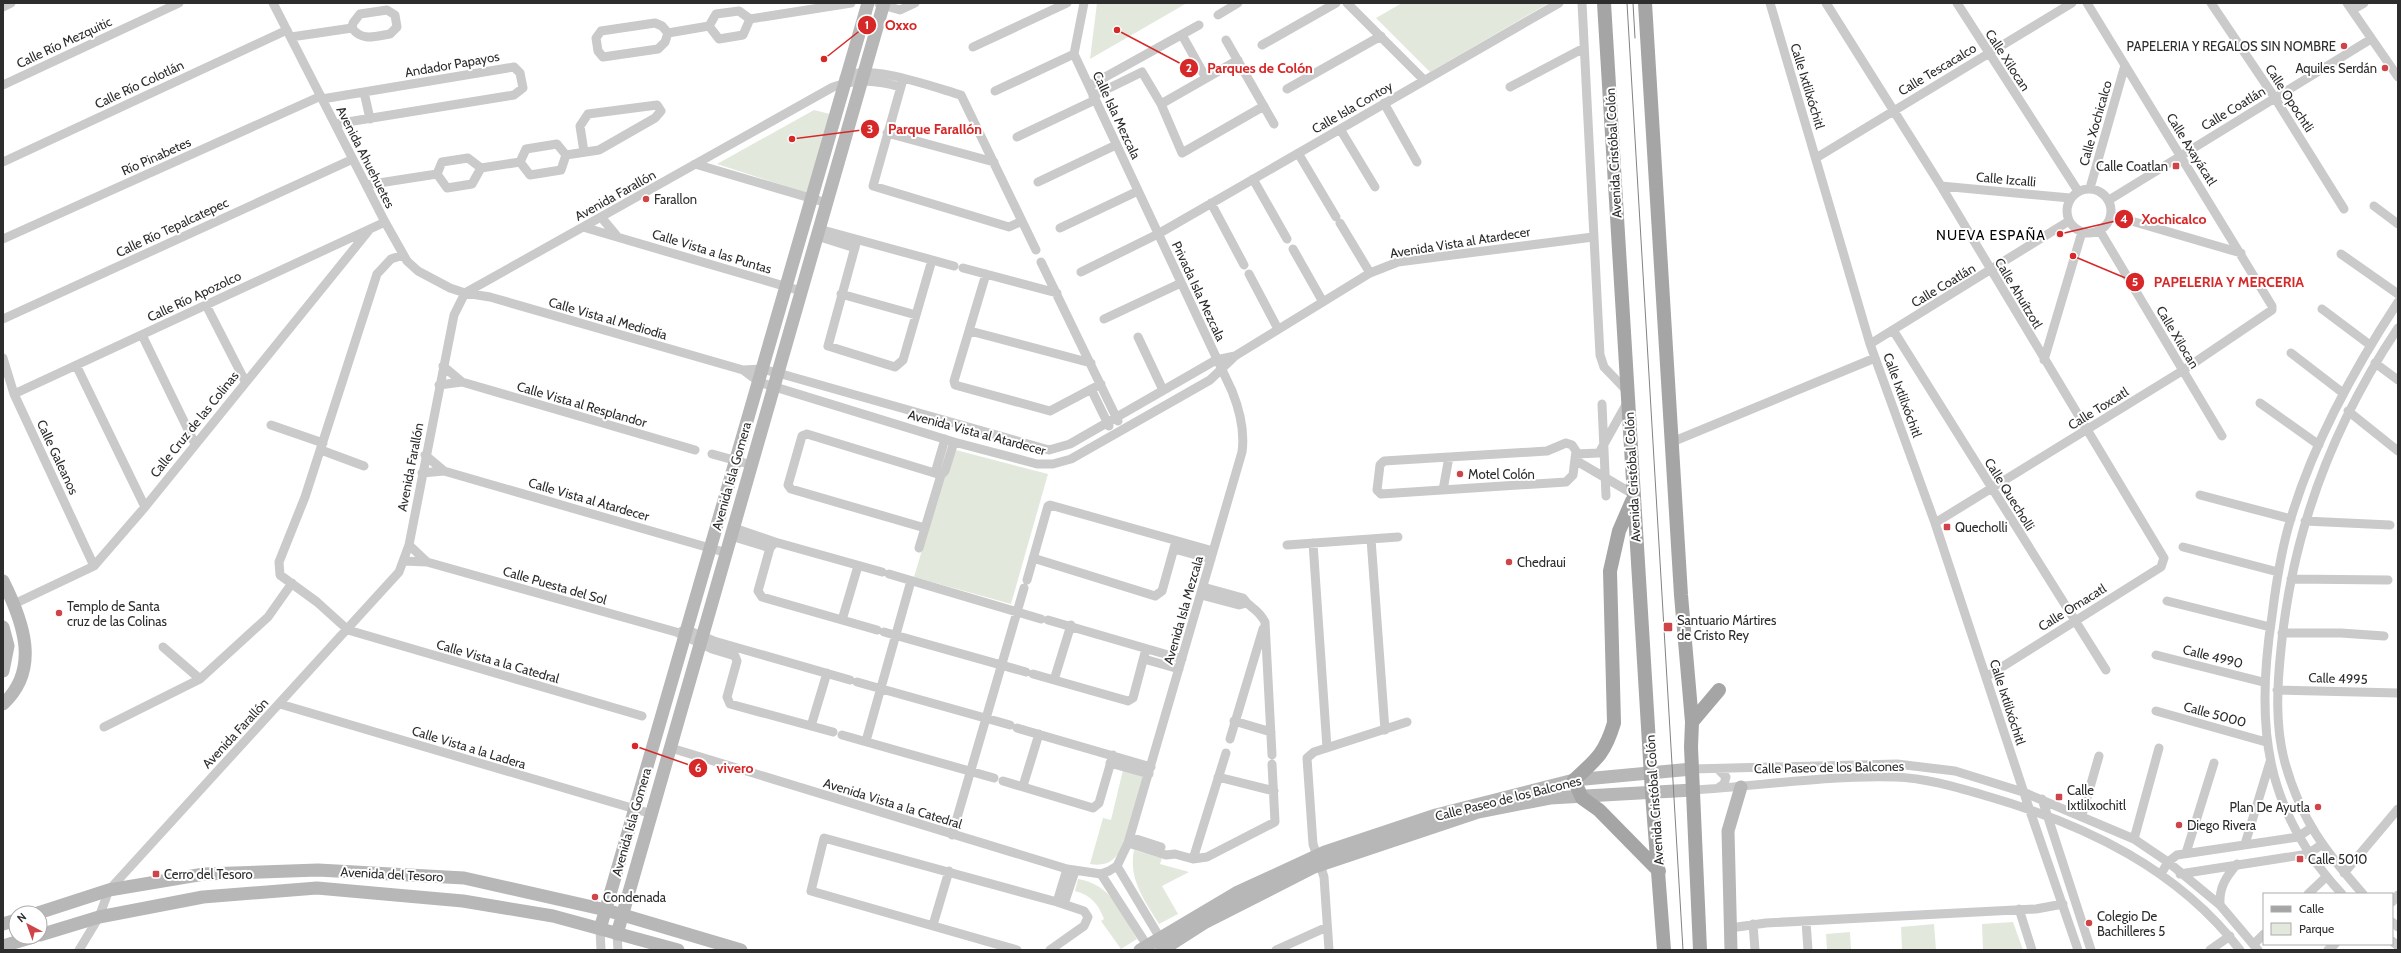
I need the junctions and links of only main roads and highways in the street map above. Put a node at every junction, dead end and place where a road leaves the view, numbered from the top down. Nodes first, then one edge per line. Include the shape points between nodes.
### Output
1 (868, 3) edge
2 (1604, 3) edge
3 (1645, 3) edge
4 (882, 4) edge
5 (1633, 496) junction
6 (3, 581) edge
7 (3, 627) edge
8 (3, 671) edge
9 (1719, 690) dead end
10 (3, 704) edge
11 (1692, 722) junction
12 (1692, 769) junction
13 (1651, 772) junction
14 (1574, 780) junction
15 (1741, 787) road end
16 (1693, 790) junction
17 (1652, 793) junction
18 (1582, 798) junction
19 (1318, 860) junction
20 (1659, 871) junction
21 (48, 910) edge
22 (606, 910) junction
23 (623, 915) junction
24 (600, 929) junction
25 (48, 933) edge
26 (617, 934) junction
27 (1162, 945) edge
28 (1145, 948) edge
29 (1662, 948) edge
30 (678, 950) edge
31 (741, 950) edge
32 (1700, 950) edge
33 (1731, 950) edge

1 - 22 main road, Avenida Isla Gomera via 842,82 812,199 711,548 682,633
2 - 5 main road, Avenida Cristóbal Colón
3 - 11 main road via 1681,595
4 - 23 main road, Avenida Isla Gomera
5 - 13 main road, Avenida Cristóbal Colón
5 - 14 main road via 1619,531 1610,571 1614,723 1599,758
6 - 10 main road via 24,633 25,654 17,688
7 - 8 main road via 8,646
9 - 11 main road
11 - 12 main road
12 - 13 main road, Calle Paseo de los Balcones
12 - 16 main road
13 - 14 main road, Calle Paseo de los Balcones
13 - 17 main road, Avenida Cristóbal Colón
14 - 18 main road
14 - 19 main road, Calle Paseo de los Balcones via 1436,815
15 - 33 main road via 1728,831
16 - 17 main road, Calle Paseo de los Balcones
16 - 32 main road
17 - 18 main road, Calle Paseo de los Balcones
17 - 20 main road, Avenida Cristóbal Colón
18 - 19 main road, Calle Paseo de los Balcones via 1550,798 1478,812
18 - 20 main road via 1599,810
19 - 27 main road, Calle Paseo de los Balcones via 1236,893
20 - 29 main road, Avenida Cristóbal Colón
21 - 22 main road, Avenida del Tesoro via 109,890 204,874 318,870 464,878
22 - 23 main road, Avenida del Tesoro
22 - 24 main road, Avenida Isla Gomera
23 - 26 main road, Avenida Isla Gomera
23 - 31 main road, Avenida del Tesoro
24 - 25 main road, Avenida del Tesoro via 553,916 463,901 317,888 203,897 99,917
24 - 26 main road, Avenida del Tesoro
26 - 30 main road, Avenida del Tesoro
27 - 28 main road, Calle Paseo de los Balcones

